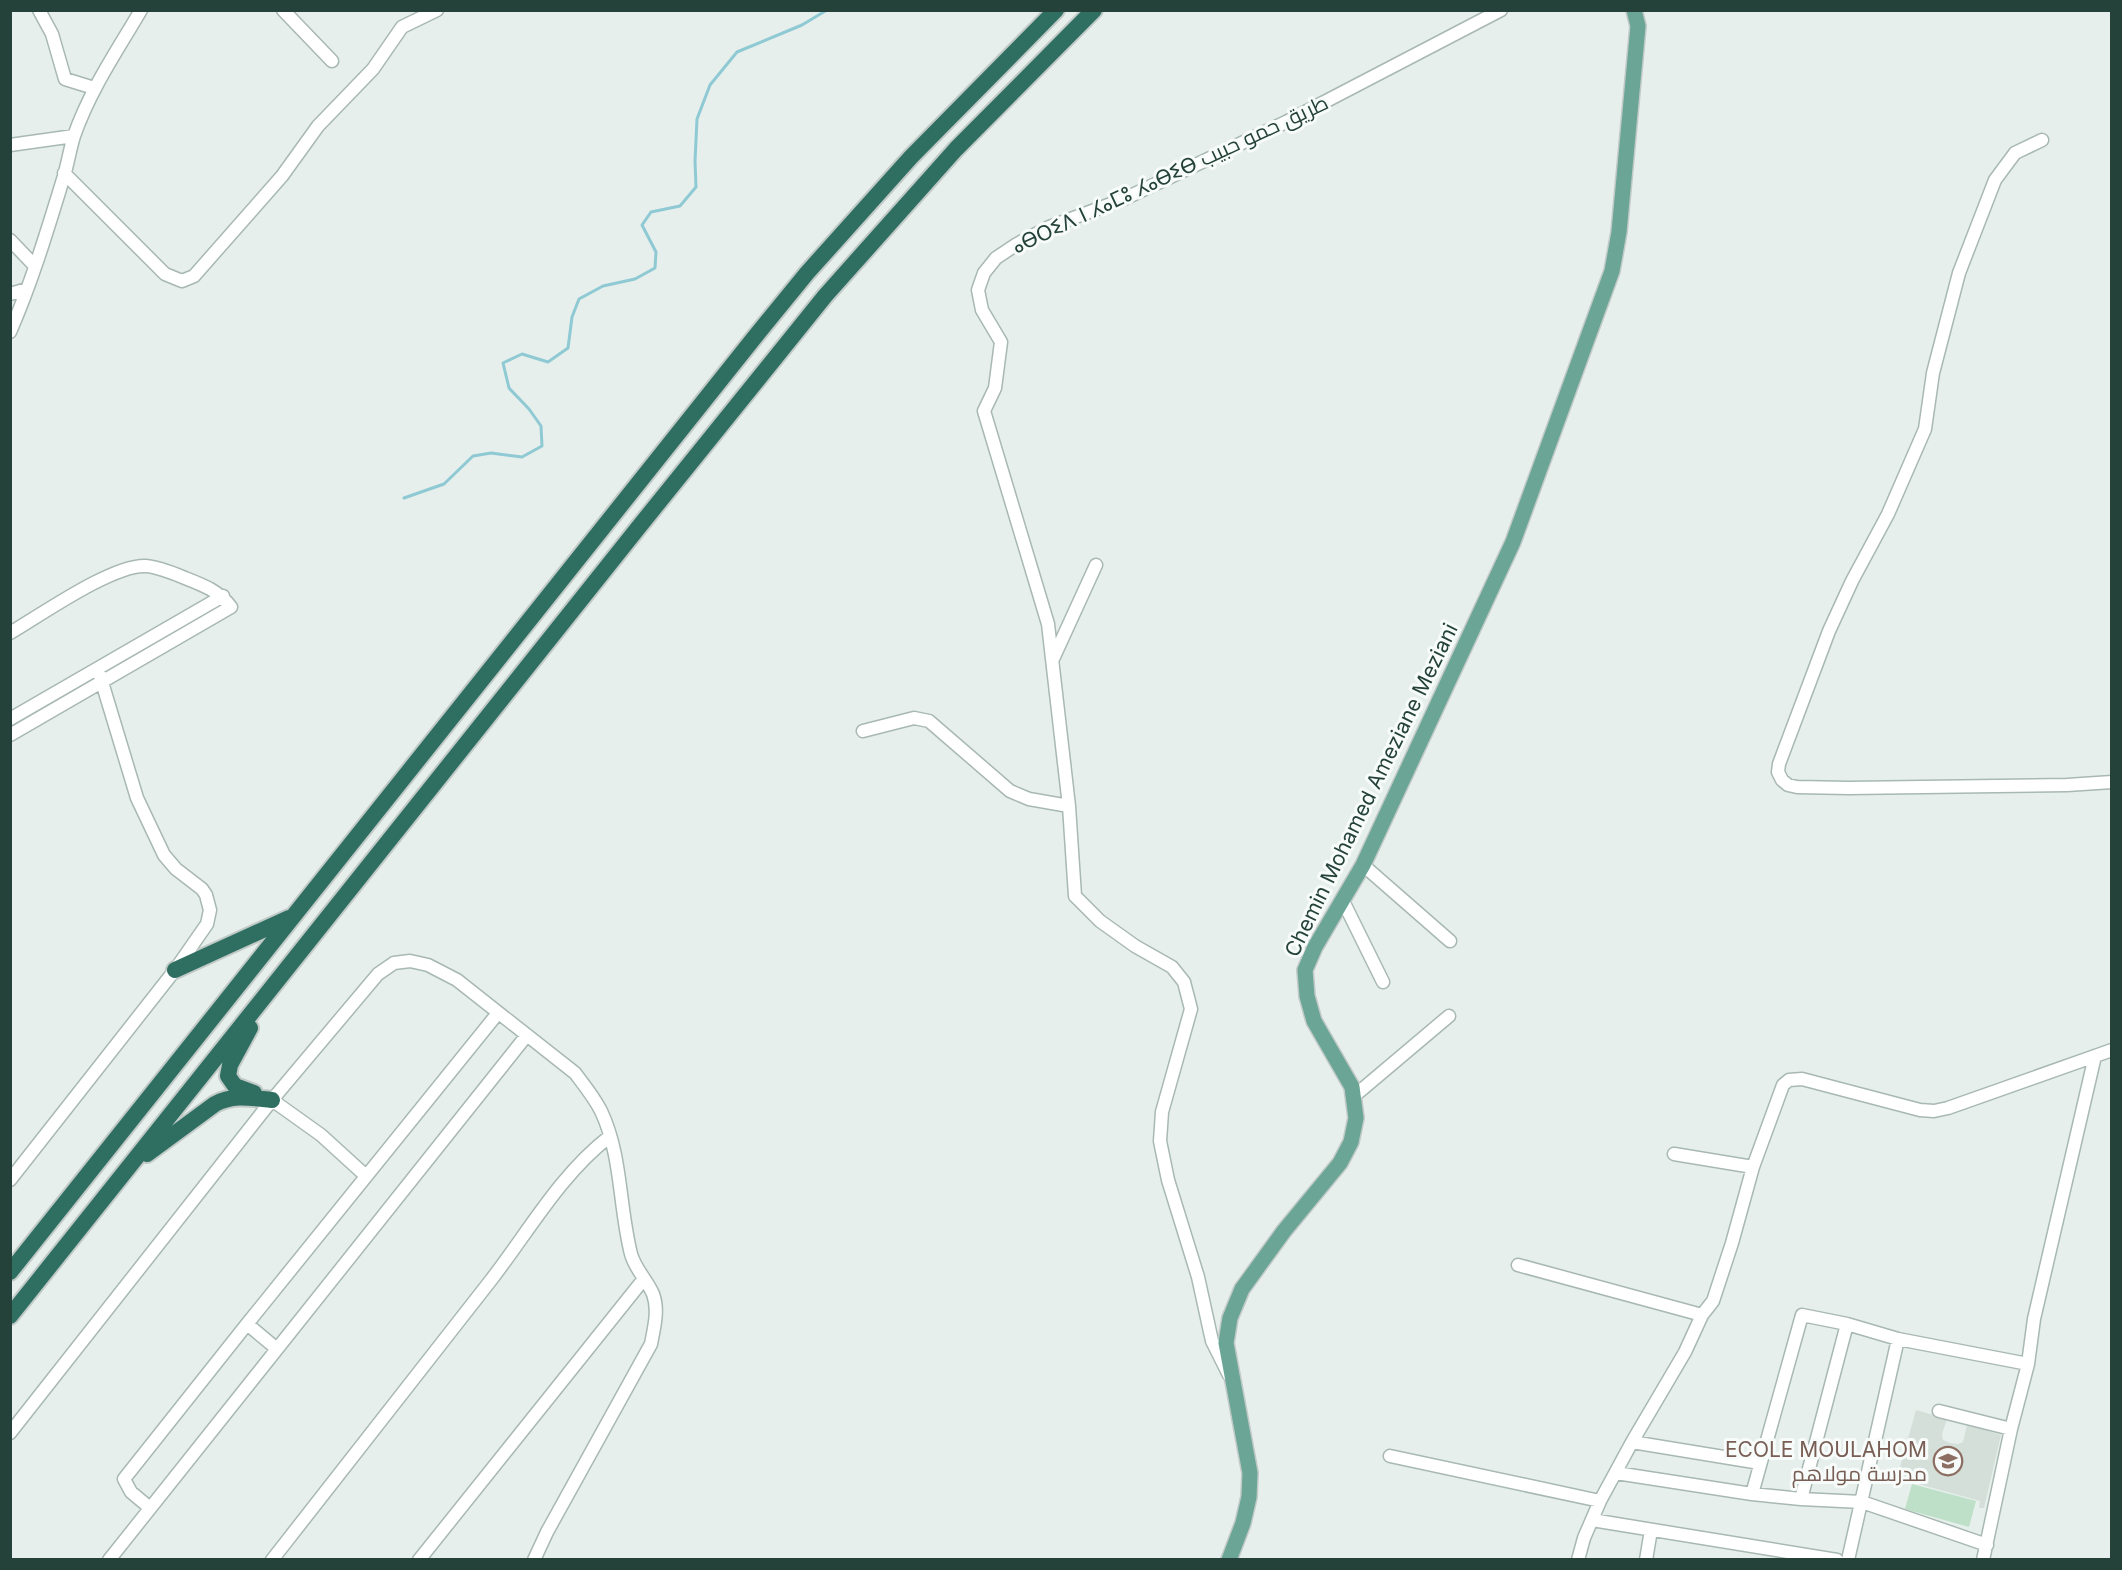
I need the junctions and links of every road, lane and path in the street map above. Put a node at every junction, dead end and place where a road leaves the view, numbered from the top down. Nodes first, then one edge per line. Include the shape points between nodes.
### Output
1 (39, 10) edge
2 (141, 10) edge
3 (283, 10) edge
4 (436, 10) edge
5 (1056, 10) edge
6 (1094, 10) edge
7 (1501, 10) edge
8 (1634, 10) edge
9 (332, 61) dead end
10 (94, 88) junction
11 (74, 136) junction
12 (2042, 140) dead end
13 (10, 145) edge
14 (64, 173) junction
15 (10, 240) edge
16 (35, 266) junction
17 (27, 289) junction
18 (10, 294) edge
19 (16, 306) edge
20 (10, 332) edge
21 (1096, 565) dead end
22 (223, 596) junction
23 (10, 633) edge
24 (1052, 661) junction
25 (98, 669) junction
26 (101, 683) junction
27 (10, 719) edge
28 (863, 731) dead end
29 (10, 735) edge
30 (2112, 782) edge
31 (1069, 806) junction
32 (1363, 865) junction
33 (1343, 901) junction
34 (293, 916) junction
35 (1450, 941) dead end
36 (175, 970) junction
37 (1383, 982) dead end
38 (269, 992) junction
39 (498, 1013) junction
40 (1449, 1016) dead end
41 (527, 1035) junction
42 (2112, 1050) edge
43 (2095, 1056) junction
44 (1353, 1097) junction
45 (272, 1100) junction
46 (609, 1137) junction
47 (1674, 1154) dead end
48 (1753, 1167) junction
49 (127, 1170) junction
50 (366, 1176) junction
51 (10, 1180) edge
52 (1518, 1265) dead end
53 (10, 1272) edge
54 (643, 1280) junction
55 (1702, 1315) junction
56 (10, 1316) edge
57 (247, 1324) junction
58 (1847, 1324) junction
59 (1898, 1339) junction
60 (277, 1349) junction
61 (2028, 1364) junction
62 (1233, 1383) junction
63 (1939, 1411) dead end
64 (2011, 1429) junction
65 (10, 1433) edge
66 (1632, 1442) junction
67 (1390, 1456) dead end
68 (1760, 1463) junction
69 (1616, 1473) junction
70 (1752, 1494) junction
71 (1801, 1500) junction
72 (1600, 1502) junction
73 (1862, 1502) junction
74 (150, 1508) junction
75 (1592, 1520) junction
76 (1651, 1530) junction
77 (1987, 1545) junction
78 (109, 1560) edge
79 (272, 1560) edge
80 (419, 1560) edge
81 (534, 1560) edge
82 (1229, 1560) edge
83 (1578, 1560) edge
84 (1646, 1560) edge
85 (1838, 1560) edge
86 (1848, 1560) edge
87 (1983, 1560) edge

1 - 10 street via 52,34 64,79
2 - 10 street
3 - 9 street
4 - 14 street via 402,27 373,69 318,126 282,176 194,276 182,281 165,274
5 - 34 highway via 939,127 807,273
6 - 38 highway via 956,149 825,296
7 - 24 street, ⴰⴱⵔⵉⴷ ⵏ ⵃⴰⵎⵓ ⵃⴰⴱⵉⴱ طريق حمو حبيب via 1286,122 1124,199 1049,227 996,258 984,273 978,290 982,310 1001,342 995,388 984,411 1048,624
8 - 32 main road, Chemin Mohamed Ameziane Meziani via 1638,26 1612,271 1513,542
10 - 11 street
11 - 13 street
11 - 14 street
12 - 30 street via 2015,153 1995,180 1959,273 1933,373 1925,429 1888,514 1829,631 1778,772 1785,783 1797,787
14 - 16 street
15 - 16 street
16 - 17 street
17 - 18 street
17 - 19 street
19 - 20 street
21 - 24 street
22 - 23 street via 168,571 144,566 128,568
22 - 25 street
22 - 26 street via 231,607
24 - 31 street, ⴰⴱⵔⵉⴷ ⵏ ⵃⴰⵎⵓ ⵃⴰⴱⵉⴱ طريق حمو حبيب
25 - 26 street
25 - 27 street
26 - 29 street
26 - 36 street via 144,816 164,855 202,889 209,902 207,924
28 - 31 street via 914,718 929,721 1010,791 1029,799
31 - 62 street, ⴰⴱⵔⵉⴷ ⵏ ⵃⴰⵎⵓ ⵃⴰⴱⵉⴱ طريق حمو حبيب via 1075,896 1134,946 1172,967 1184,982 1191,1009 1162,1112 1160,1141 1212,1341
32 - 33 main road, Chemin Mohamed Ameziane Meziani
32 - 35 street
33 - 37 street
33 - 44 main road, Chemin Mohamed Ameziane Meziani via 1305,970 1306,996 1314,1021 1352,1087
34 - 36 highway
34 - 53 highway
36 - 51 street
38 - 45 highway via 230,1065 228,1076 235,1086
38 - 49 highway
39 - 41 street
39 - 45 street via 457,980 428,965 394,963 378,974
39 - 50 street
40 - 44 street
41 - 46 street via 574,1073 601,1112
41 - 60 street
42 - 43 street
43 - 48 street via 1934,1110 1920,1110 1793,1079 1780,1089
43 - 61 street via 2034,1319
44 - 62 main road, Chemin Mohamed Ameziane Meziani via 1356,1118 1351,1142 1340,1163 1242,1290 1230,1318 1226,1343
45 - 49 highway via 242,1096 225,1099
45 - 50 street via 321,1135
45 - 65 street
46 - 54 street via 632,1256
46 - 79 street via 589,1152 534,1219
47 - 48 street
48 - 55 street via 1713,1301
49 - 56 highway
50 - 57 street
52 - 55 street
54 - 80 street
54 - 81 street via 653,1295 656,1319 651,1344
55 - 66 street
57 - 60 street
57 - 74 street via 124,1479 131,1492
58 - 59 street
58 - 68 street via 1803,1315
58 - 71 street
59 - 61 street
59 - 73 street
60 - 74 street
61 - 64 street
62 - 82 main road, Chemin Mohamed Ameziane Meziani via 1250,1473 1243,1522
63 - 64 street
64 - 77 street
66 - 68 street
66 - 69 street
67 - 72 street
68 - 70 street
69 - 70 street
69 - 72 street
70 - 71 street
71 - 73 street
72 - 75 street
73 - 77 street
73 - 86 street
74 - 78 street
75 - 76 street
75 - 83 street
76 - 84 street
76 - 85 street
77 - 87 street

